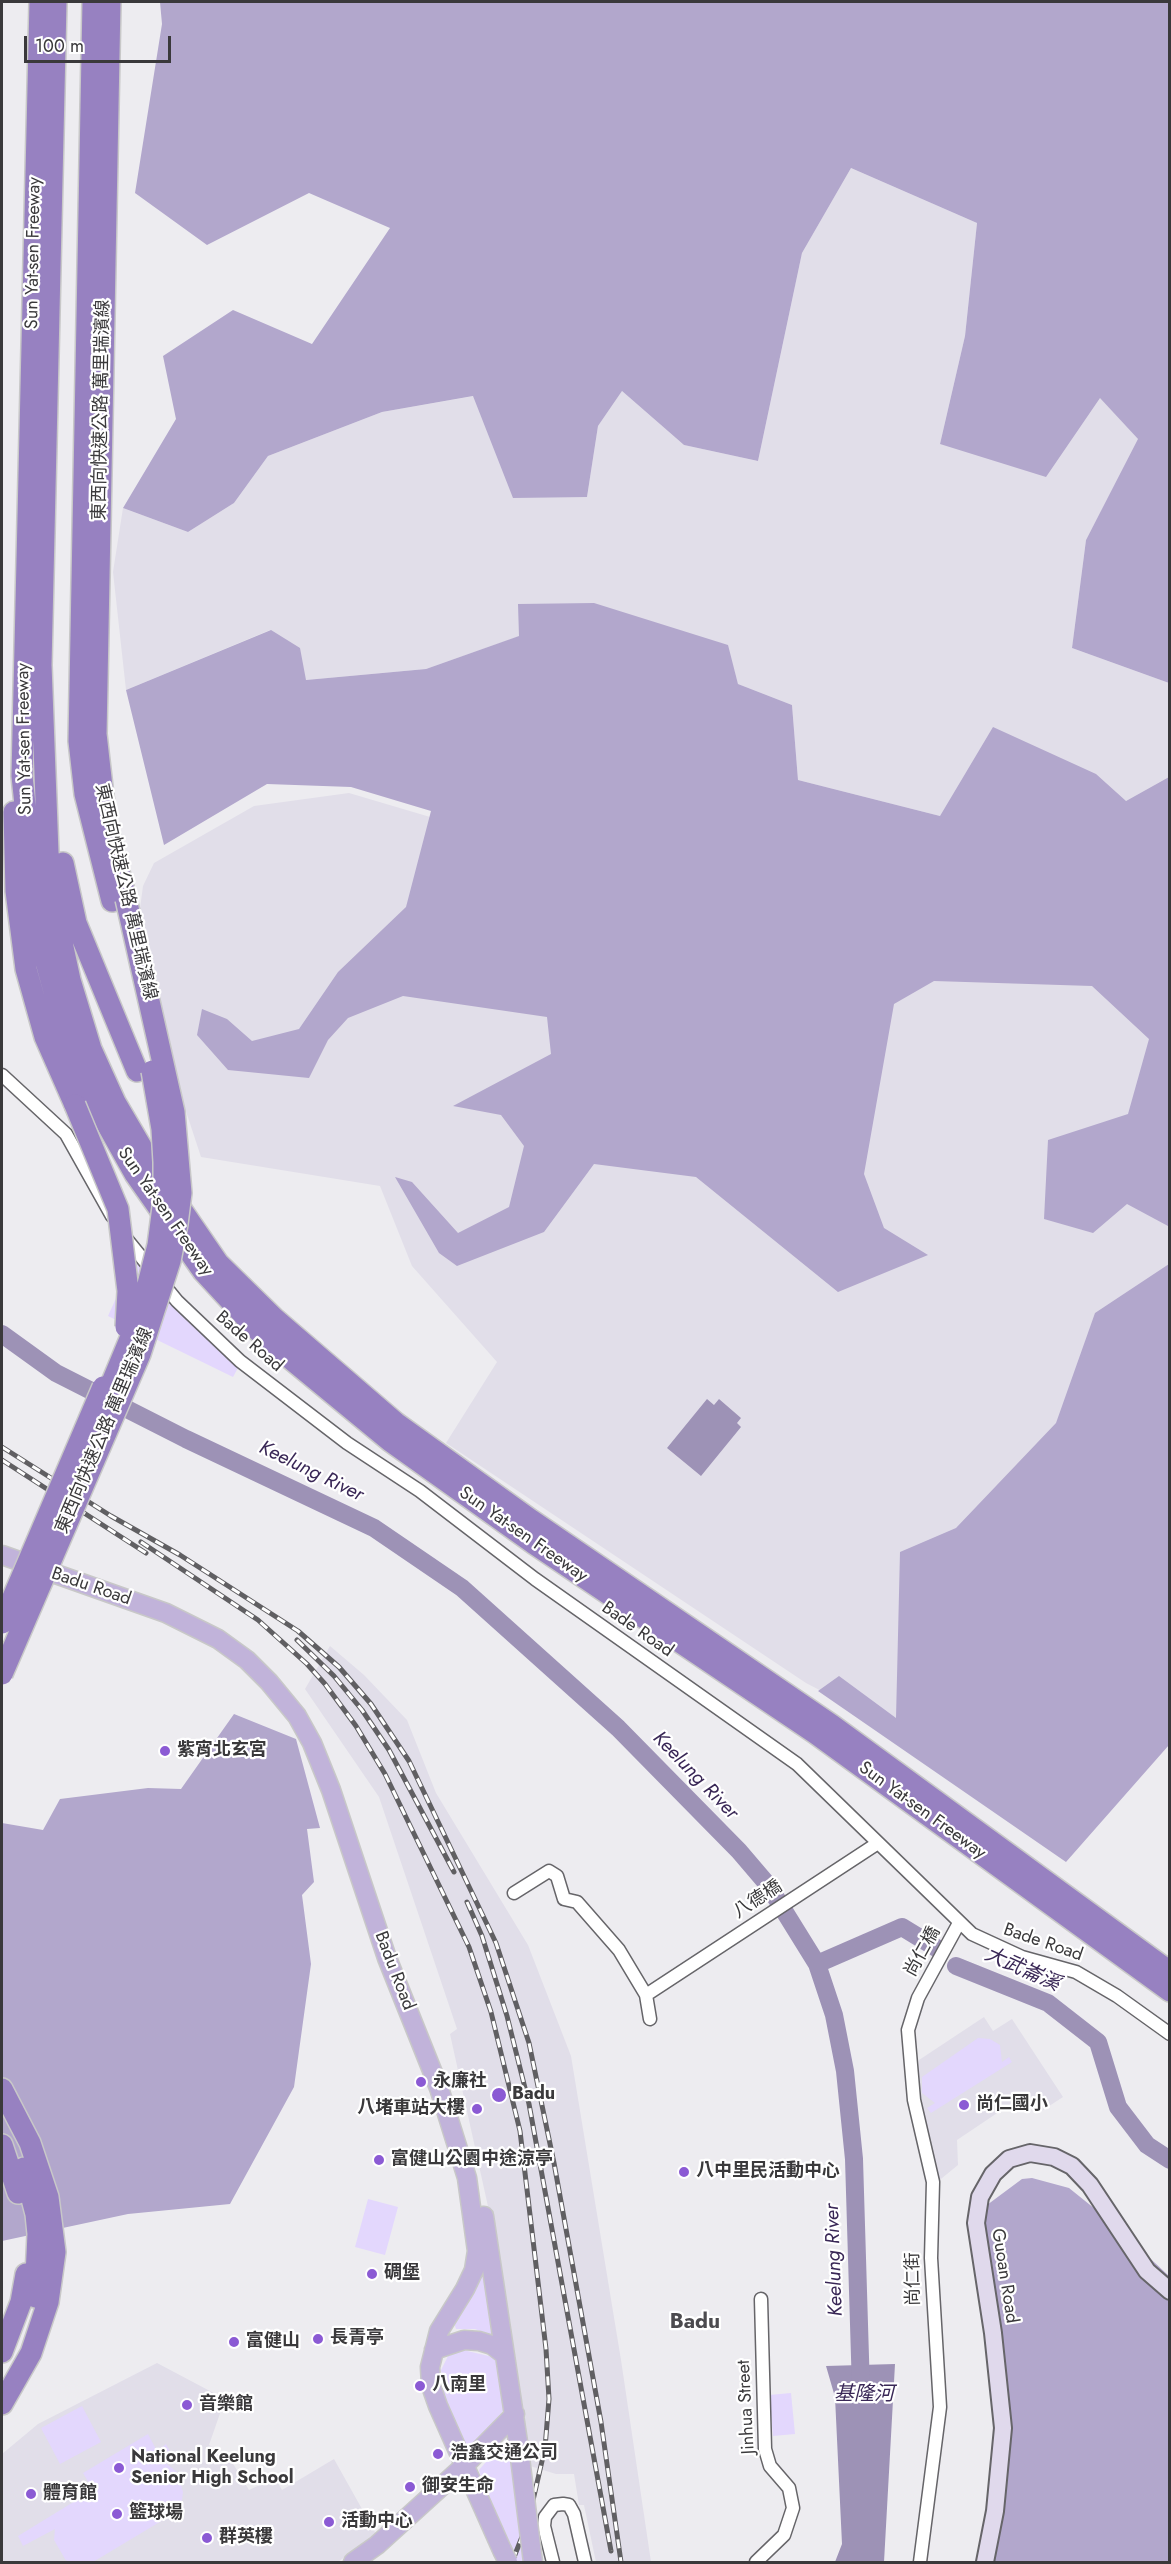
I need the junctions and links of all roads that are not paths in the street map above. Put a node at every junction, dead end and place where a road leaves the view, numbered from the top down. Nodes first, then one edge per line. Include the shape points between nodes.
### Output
1 (40, 2) edge
2 (56, 2) edge
3 (93, 2) edge
4 (110, 2) edge
5 (90, 560) junction
6 (41, 665) junction
7 (23, 690) junction
8 (2, 1075) edge
9 (2, 1544) edge
10 (2, 1555) edge
11 (2, 1623) edge
12 (6, 1645) edge
13 (2, 1674) edge
14 (2, 1681) edge
15 (878, 1843) junction
16 (514, 1893) dead end
17 (959, 1923) junction
18 (1169, 1986) edge
19 (646, 1995) junction
20 (918, 1998) joint
21 (650, 2019) dead end
22 (1169, 2034) edge
23 (2, 2089) edge
24 (452, 2109) junction
25 (2, 2112) edge
26 (2, 2145) edge
27 (1170, 2291) edge
28 (761, 2299) dead end
29 (434, 2350) junction
30 (2, 2352) edge
31 (505, 2355) junction
32 (2, 2381) edge
33 (2, 2404) edge
34 (515, 2414) junction
35 (465, 2465) junction
36 (505, 2556) edge
37 (353, 2562) edge
38 (533, 2562) edge
39 (553, 2562) edge
40 (585, 2562) edge
41 (756, 2562) edge
42 (920, 2562) edge
43 (985, 2562) edge

1 - 7 highway, Sun Yat-sen Freeway
2 - 6 highway, Sun Yat-sen Freeway
3 - 5 highway, 東西向快速公路 萬里瑞濱線
4 - 5 highway, 東西向快速公路 萬里瑞濱線
5 - 12 highway, 東西向快速公路 萬里瑞濱線, bridge via 88,738 119,900 174,1112 180,1193 170,1261 140,1354
6 - 12 highway, bridge via 57,820 76,923 137,1071 166,1125 172,1143 175,1186 157,1293
6 - 18 highway, Sun Yat-sen Freeway via 48,853 70,980 92,1049 115,1102 159,1177 218,1263 274,1318 396,1423 833,1726
7 - 11 highway, bridge via 15,720 13,848 26,969 45,1036 118,1209 127,1273 128,1317 124,1339
7 - 18 highway, Sun Yat-sen Freeway via 22,776 33,880 46,962 66,1035 103,1117 135,1174 203,1271 264,1337 390,1441 533,1544 815,1733
8 - 15 street, Bade Road via 66,1134 128,1242 177,1301 231,1353 544,1586 797,1764
9 - 24 main road, Badu Road via 201,1616 254,1651 306,1710 341,1786
10 - 24 main road, Badu Road via 195,1626 247,1660 297,1716 331,1790 387,1958
12 - 13 highway, 東西向快速公路 萬里瑞濱線, bridge
12 - 14 highway, bridge
15 - 17 street, Bade Road
15 - 19 street, 八德橋
16 - 19 street via 549,1872 557,1876 564,1899 577,1902 619,1950
17 - 20 street, 尚仁橋
17 - 22 street, Bade Road via 993,1946 1088,1978
19 - 21 street
20 - 42 street, 尚仁街 via 908,2030 914,2100 933,2182 931,2258 940,2407
23 - 33 highway via 30,2143 48,2197 55,2252 48,2302 31,2353
24 - 29 main road, Badu Road via 477,2251 474,2270 439,2331
24 - 31 main road, Badu Road via 475,2172
25 - 32 highway via 28,2182 36,2214 39,2257 30,2317
26 - 30 highway via 22,2210 26,2264 21,2302
27 - 43 street, Guoan Road via 1147,2271 1090,2185 1072,2166 1054,2157 1030,2153 1009,2159 993,2174 980,2197 976,2223 1003,2428 996,2511
28 - 41 street, Jinhua Street via 766,2458 789,2488 794,2508 784,2535
29 - 31 main road via 464,2340 479,2341
29 - 35 main road, Badu Road via 431,2386
31 - 34 main road, Badu Road
34 - 35 main road
34 - 38 main road, Badu Road, bridge
35 - 36 main road, Badu Road
35 - 37 main road
39 - 40 street via 544,2517 554,2505 563,2504 569,2505 574,2514

